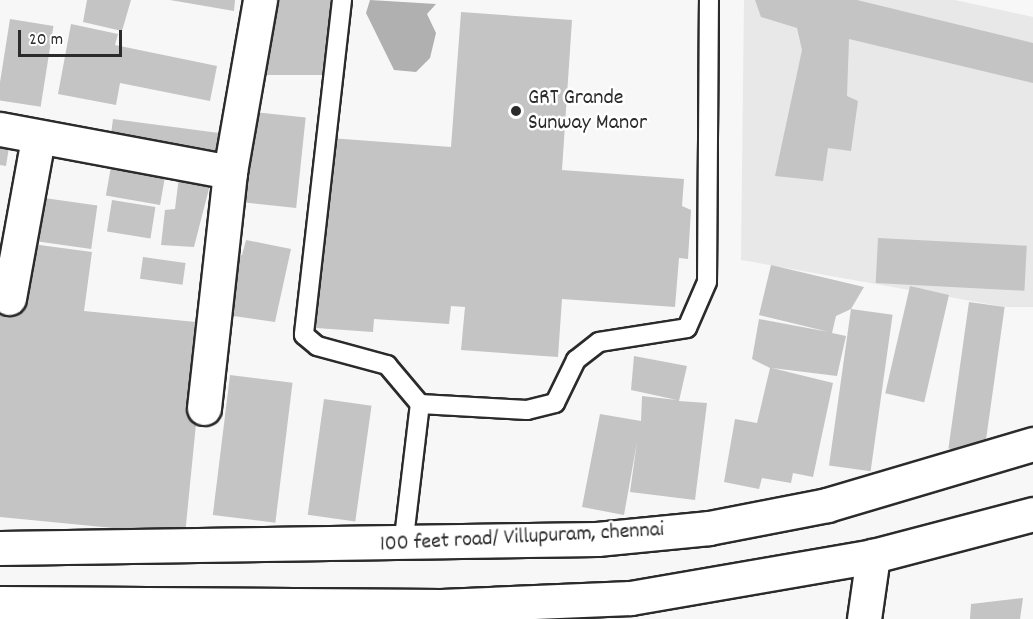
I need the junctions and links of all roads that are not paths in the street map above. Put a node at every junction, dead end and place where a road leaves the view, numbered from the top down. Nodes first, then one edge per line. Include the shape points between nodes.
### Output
1 (260, 0) edge
2 (342, 0) edge
3 (710, 0) edge
4 (0, 129) edge
5 (38, 138) junction
6 (230, 172) junction
7 (9, 298) dead end
8 (420, 404) junction
9 (204, 408) dead end
10 (1033, 444) edge
11 (1033, 514) edge
12 (403, 546) junction
13 (0, 548) edge
14 (873, 556) junction
15 (0, 603) edge
16 (629, 609) edge
17 (172, 612) edge
18 (864, 619) edge

1 - 6 main road
2 - 8 lane via 304,335 317,346 387,365
3 - 8 lane via 707,282 687,328 599,342 576,360 555,403 542,409
4 - 5 main road
5 - 6 main road
5 - 7 main road
6 - 9 main road
8 - 12 lane
10 - 12 main road, 100 feet road/ Villupuram, chennai via 827,505 708,528 597,539
11 - 14 main road
12 - 13 main road, 100 feet road/ Villupuram, chennai
14 - 16 main road
14 - 18 main road
15 - 17 main road
16 - 17 main road via 452,606

